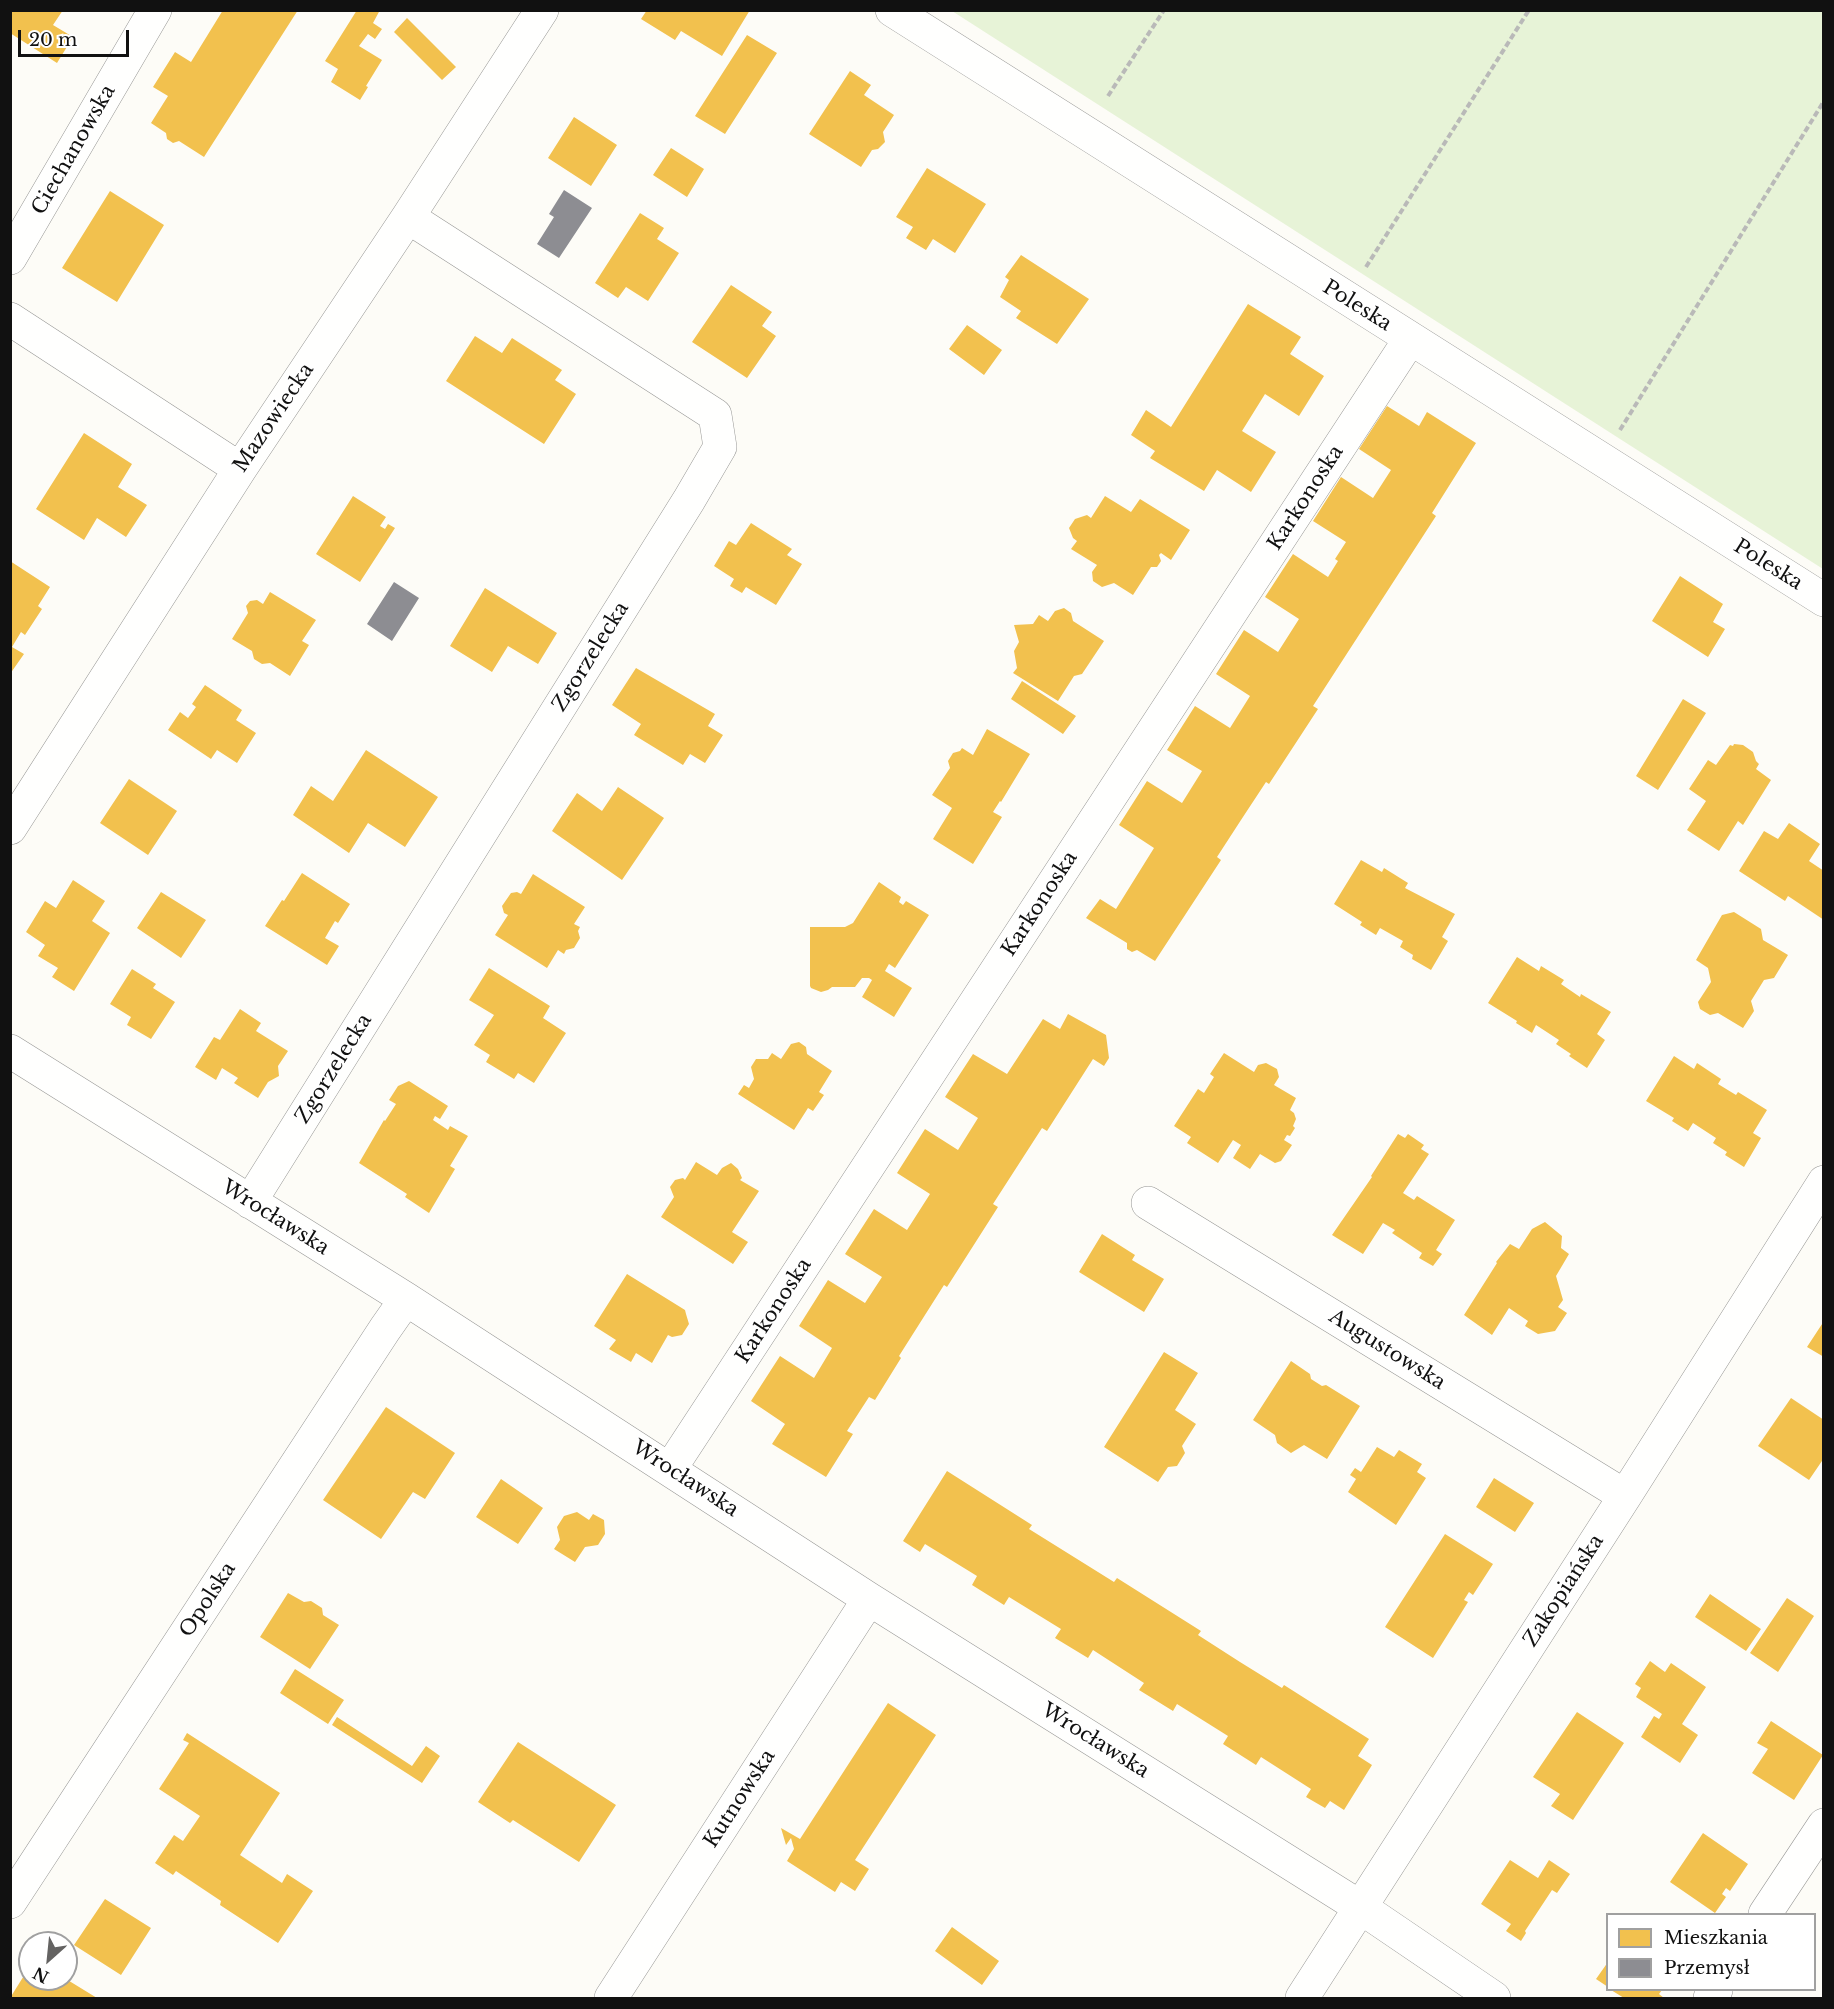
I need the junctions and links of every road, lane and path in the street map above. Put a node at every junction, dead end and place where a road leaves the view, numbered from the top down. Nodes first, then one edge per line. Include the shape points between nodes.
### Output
1 (155, 10) edge
2 (542, 10) edge
3 (892, 10) edge
4 (1164, 10) edge
5 (1529, 10) edge
6 (1108, 96) dead end
7 (1824, 101) edge
8 (408, 217) junction
9 (10, 258) edge
10 (1366, 267) dead end
11 (10, 319) edge
12 (1410, 339) junction
13 (1620, 430) dead end
14 (240, 469) junction
15 (1824, 600) edge
16 (10, 828) edge
17 (10, 1051) edge
18 (1824, 1182) edge
19 (250, 1202) junction
20 (1148, 1203) dead end
21 (406, 1299) junction
22 (670, 1469) junction
23 (1625, 1496) junction
24 (869, 1599) junction
25 (1824, 1826) edge
26 (10, 1902) edge
27 (1360, 1907) junction
28 (1766, 1913) edge
29 (611, 1998) edge
30 (1302, 1998) edge
31 (1494, 1998) edge

1 - 9 street, Ciechanowska
2 - 8 street, Mazowiecka
3 - 12 street, Poleska
4 - 6 path
5 - 10 path
7 - 13 path
8 - 14 street, Mazowiecka
8 - 19 street, Zgorzelecka via 715,415 720,447
11 - 14 street
12 - 15 street, Poleska
12 - 22 street, Karkonoska
14 - 16 street, Mazowiecka
17 - 19 street, Wrocławska
18 - 23 street, Zakopiańska
19 - 21 street, Wrocławska
20 - 23 street, Augustowska
21 - 22 street, Wrocławska
21 - 26 street, Opolska
22 - 24 street, Wrocławska
23 - 27 street, Zakopiańska
24 - 27 street, Wrocławska
24 - 29 street, Kutnowska
25 - 28 street
27 - 30 street, Zakopiańska
27 - 31 street, Wrocławska

